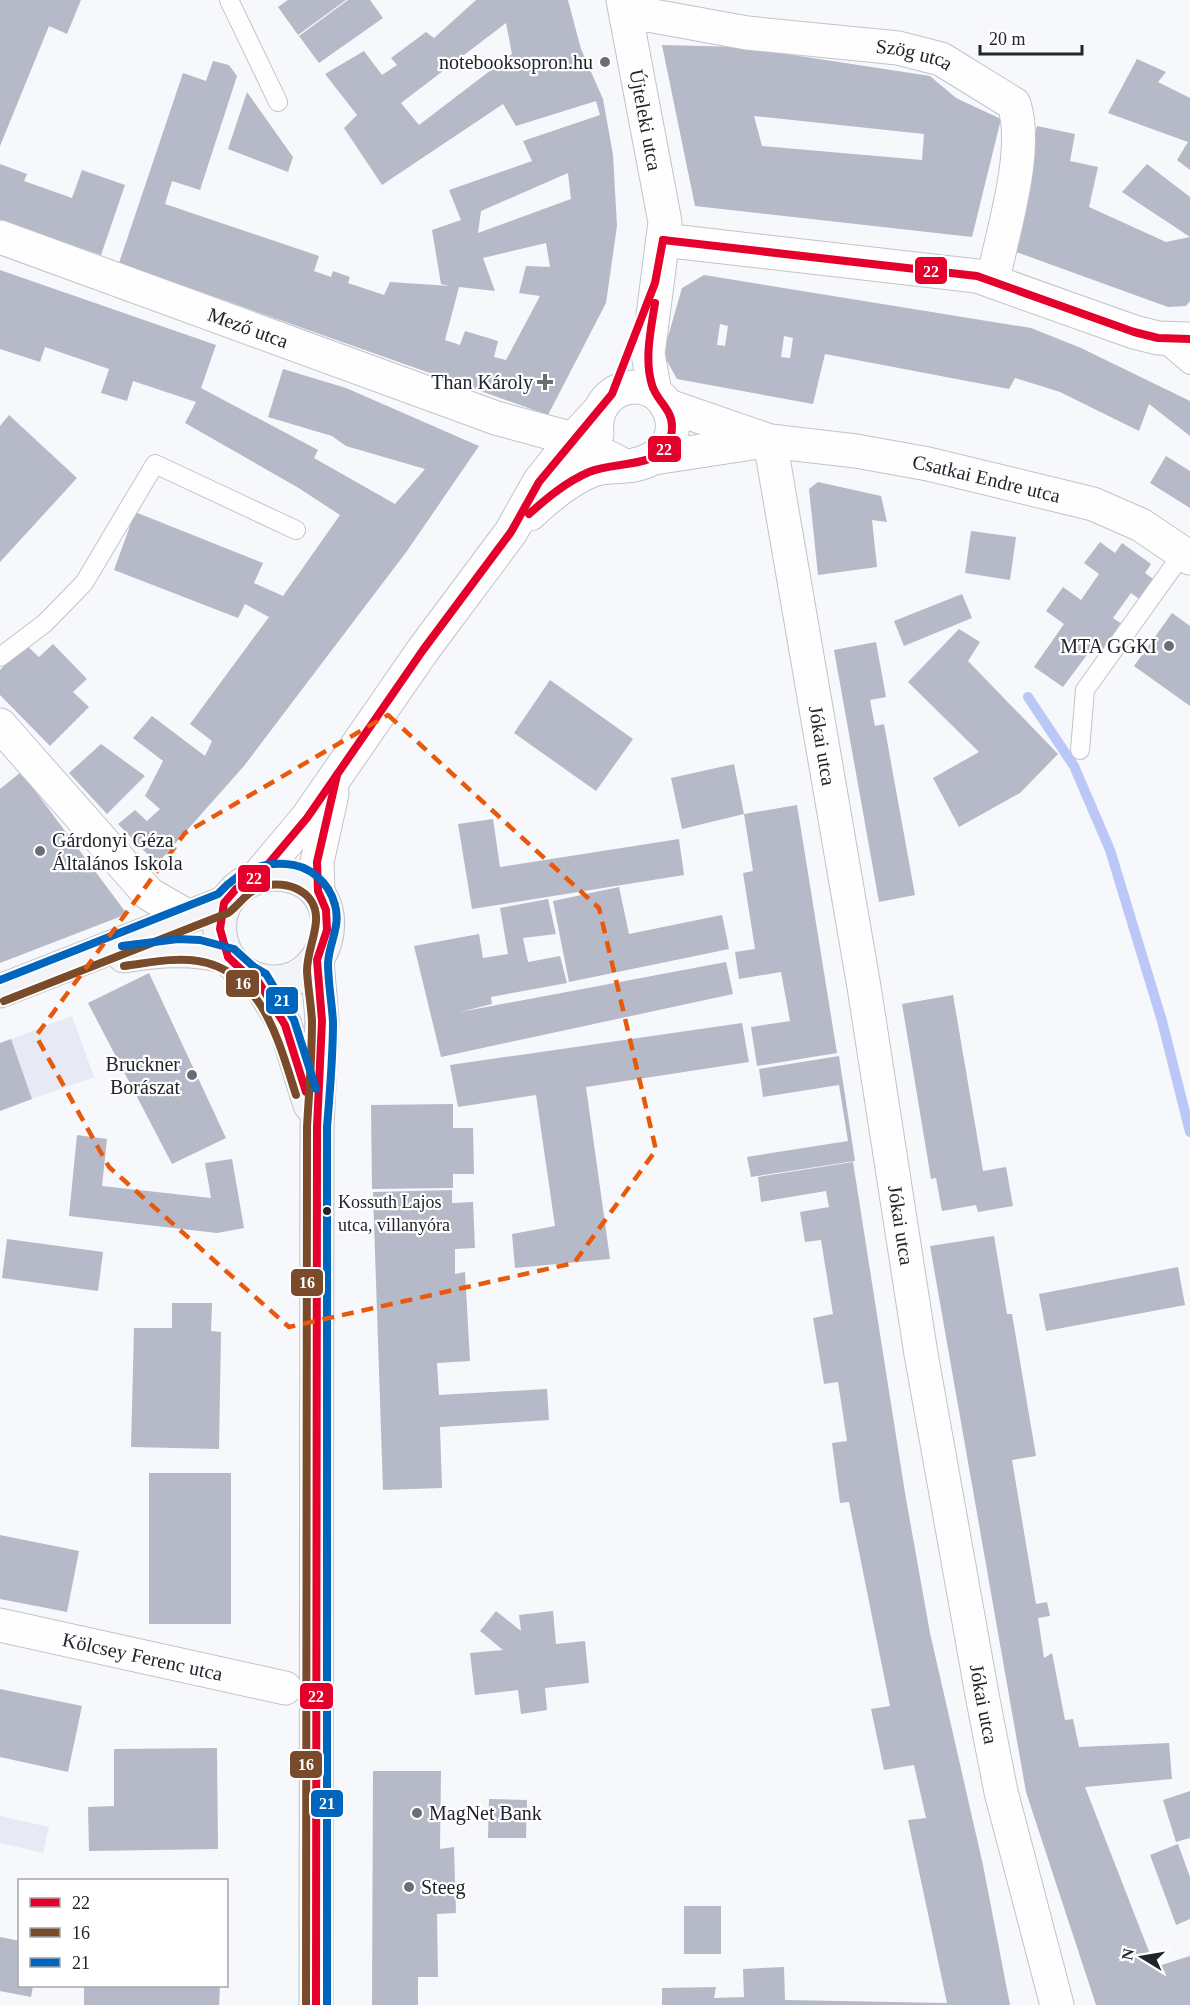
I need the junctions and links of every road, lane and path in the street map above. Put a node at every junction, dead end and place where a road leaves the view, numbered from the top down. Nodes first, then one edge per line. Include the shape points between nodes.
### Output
1 (229, 0) edge
2 (625, 10) edge
3 (278, 102) dead end
4 (0, 237) edge
5 (663, 240) junction
6 (993, 280) junction
7 (1174, 338) edge
8 (1190, 365) edge
9 (661, 399) junction
10 (605, 403) junction
11 (496, 418) junction
12 (573, 439) junction
13 (770, 441) junction
14 (654, 458) junction
15 (615, 461) junction
16 (539, 482) junction
17 (296, 531) dead end
18 (510, 532) junction
19 (1186, 556) edge
20 (0, 657) edge
21 (0, 725) edge
22 (1080, 750) dead end
23 (337, 775) junction
24 (259, 875) junction
25 (318, 891) junction
26 (224, 903) junction
27 (187, 916) junction
28 (228, 957) junction
29 (318, 960) junction
30 (72, 964) junction
31 (258, 981) junction
32 (0, 991) edge
33 (317, 1127) junction
34 (0, 1625) edge
35 (285, 1688) dead end
36 (316, 2005) edge
37 (1057, 2005) edge

1 - 3 lane
2 - 5 street, Újteleki utca via 665,222
2 - 6 street, Szög utca via 726,30 898,48 941,59 1014,104 1020,122 1020,148
4 - 11 street, Mező utca
5 - 6 street via 906,266
5 - 9 street, Újteleki utca via 648,354
5 - 10 street, Újteleki utca via 655,283
6 - 7 street via 1134,332
7 - 8 lane
9 - 10 street via 633,387
9 - 13 street, Csatkai Endre utca
9 - 14 street via 672,424 671,437
10 - 12 street
10 - 15 street via 596,432
11 - 12 street, Mező utca
11 - 16 street, Mező utca via 519,434 537,466
12 - 15 street, Mező utca
12 - 16 street
13 - 14 street, Csatkai Endre utca
13 - 19 street, Csatkai Endre utca via 928,464 1094,504 1141,525
13 - 37 street, Jókai utca via 864,987 921,1354 983,1700 1001,1792
14 - 15 street via 634,465
15 - 18 street via 548,497
16 - 18 street
17 - 20 lane via 155,464 84,583 45,623
18 - 23 street
19 - 22 lane via 1085,690
21 - 27 street via 149,894
23 - 24 street via 308,818
23 - 25 street via 317,862
24 - 25 street via 290,874 306,880
24 - 26 street via 236,889
25 - 29 street via 326,910 327,930
26 - 27 street
26 - 28 street via 220,929
27 - 30 street
28 - 30 street via 178,949
28 - 31 street
29 - 31 street via 296,978
29 - 33 street via 322,1021
30 - 32 street
31 - 33 street via 285,1025
33 - 36 street
34 - 35 street, Kölcsey Ferenc utca

